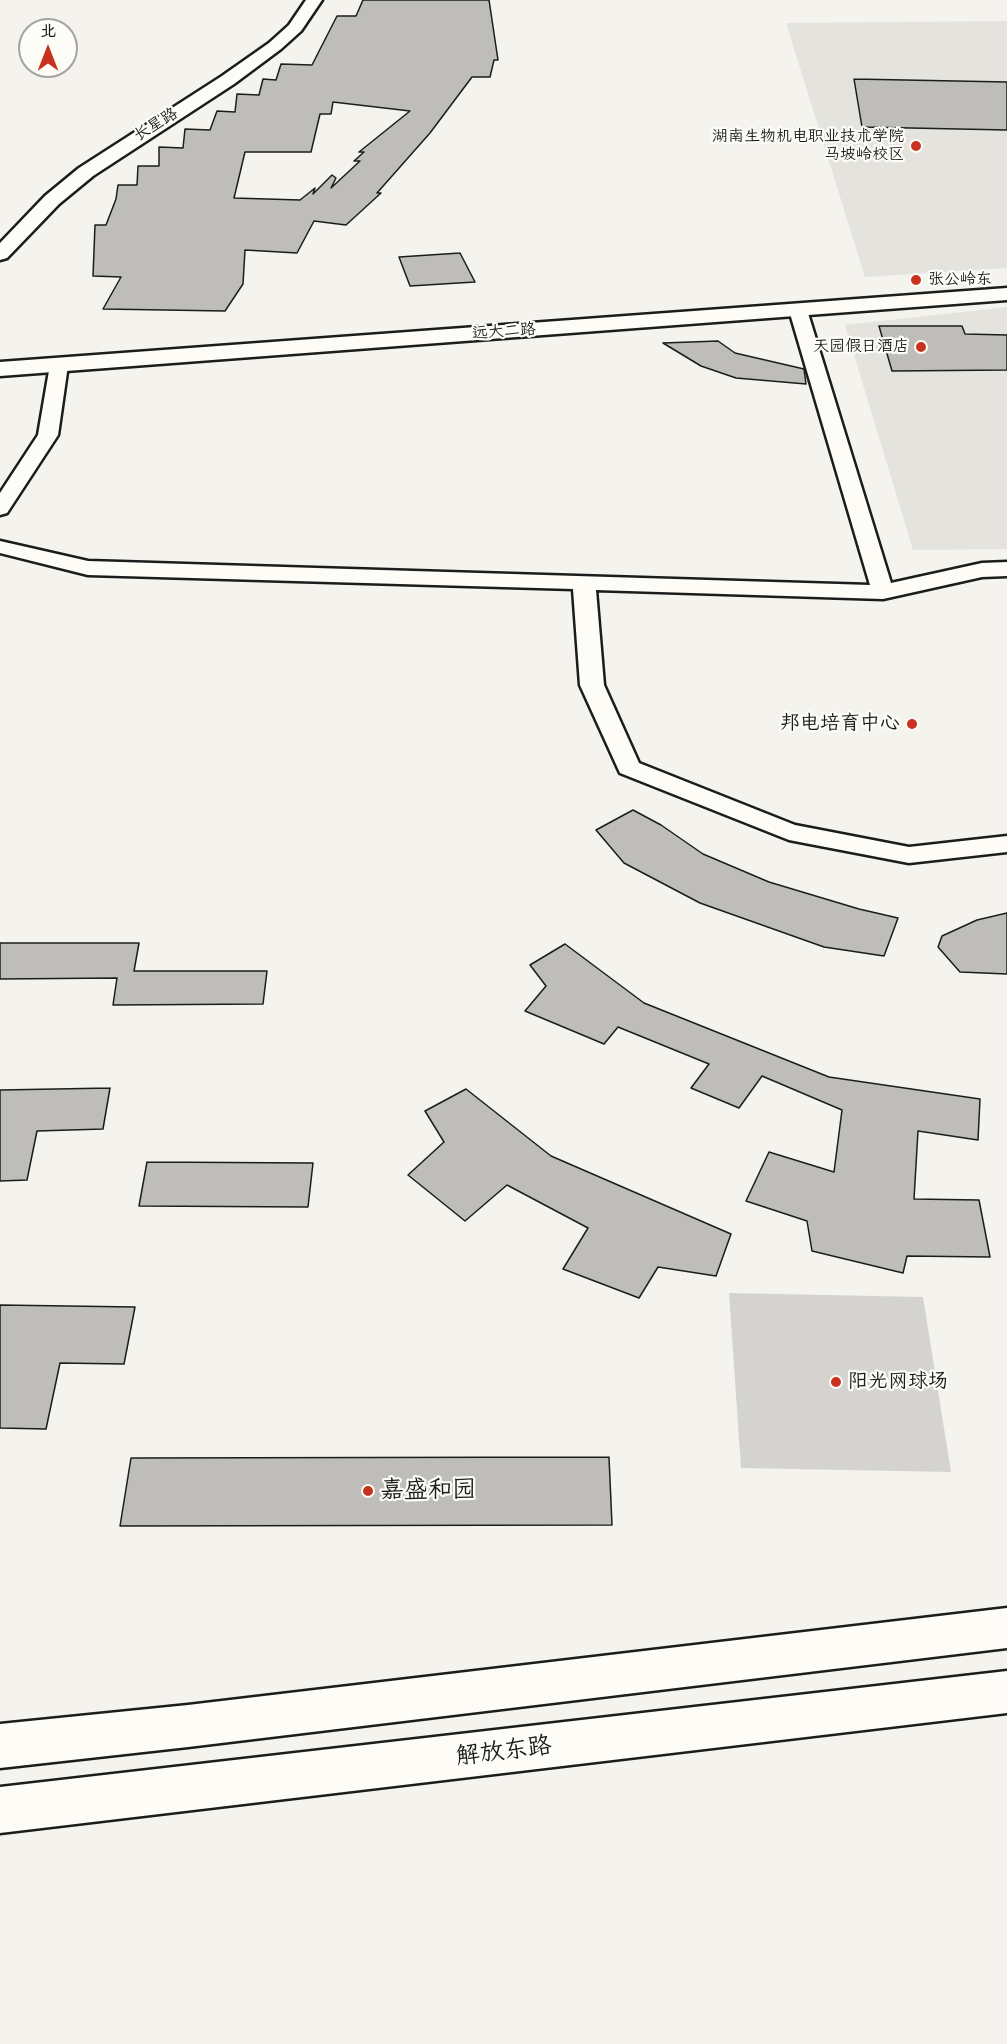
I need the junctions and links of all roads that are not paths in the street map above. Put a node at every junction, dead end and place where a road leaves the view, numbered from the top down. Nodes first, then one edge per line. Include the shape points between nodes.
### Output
1 (298, 0) edge
2 (314, 0) edge
3 (10, 218) dead end
4 (0, 254) edge
5 (1007, 279) edge
6 (1007, 294) edge
7 (798, 310) junction
8 (45, 345) dead end
9 (59, 365) junction
10 (0, 369) edge
11 (0, 509) edge
12 (0, 547) edge
13 (1007, 568) edge
14 (584, 582) junction
15 (883, 592) junction
16 (1007, 844) edge
17 (1007, 1628) edge
18 (1007, 1692) edge
19 (0, 1746) edge
20 (0, 1810) edge

1 - 3 main road, 长星路 via 280,24 245,55 108,142
2 - 4 main road, 长星路 via 295,28 275,46 86,172 52,200
5 - 8 main road, 远大二路 via 294,332
6 - 7 main road, 远大二路
7 - 9 main road, 远大二路
7 - 15 street
9 - 10 main road, 远大二路
9 - 11 street via 48,435
12 - 14 street via 88,568
13 - 15 street
14 - 15 street
14 - 16 street via 592,685 630,768 789,832 909,855
17 - 19 main road
18 - 20 main road, 解放东路

